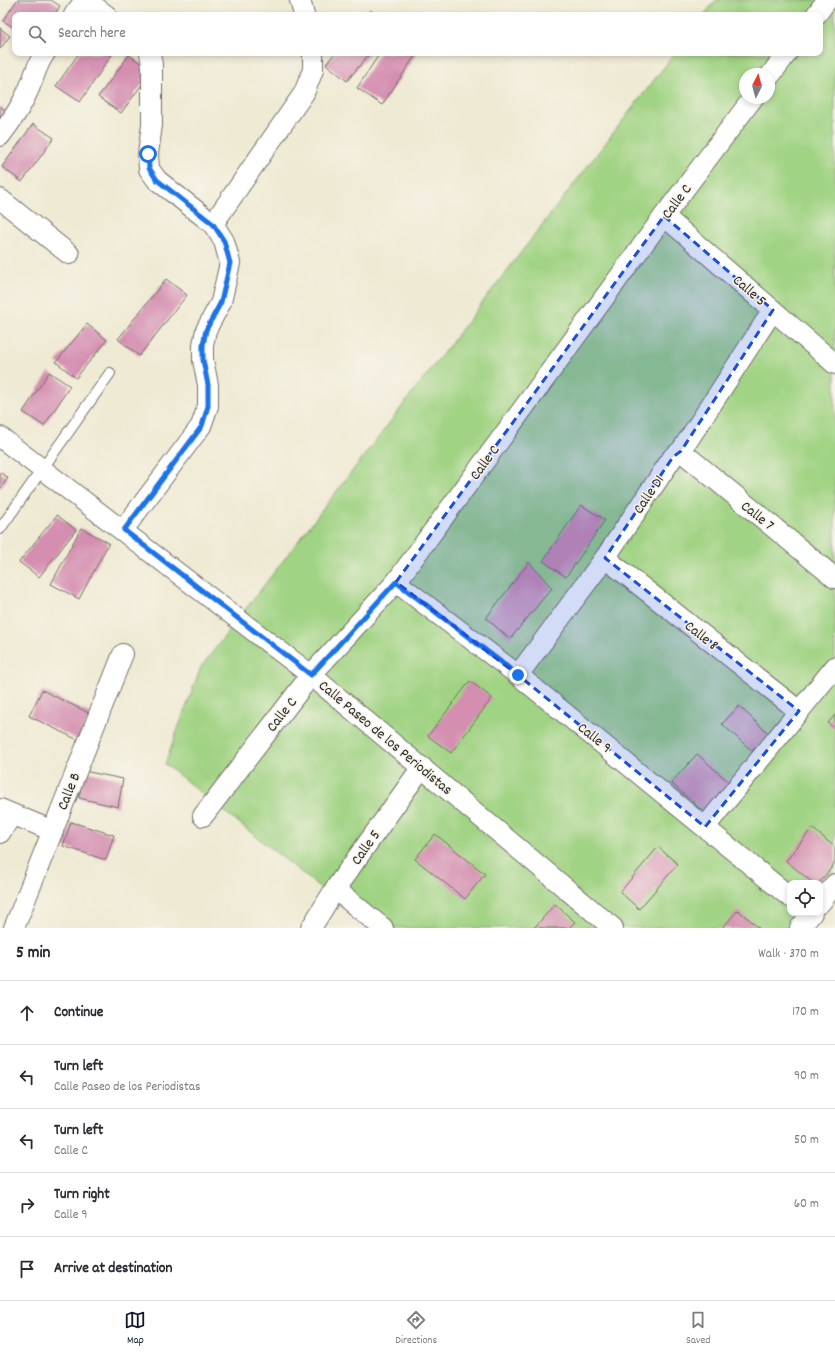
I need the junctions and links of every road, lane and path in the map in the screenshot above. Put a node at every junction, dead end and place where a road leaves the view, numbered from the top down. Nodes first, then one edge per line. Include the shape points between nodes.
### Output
1 (85, 0) edge
2 (300, 0) edge
3 (827, 0) edge
4 (76, 12) edge
5 (102, 12) edge
6 (303, 12) edge
7 (818, 12) edge
8 (43, 56) edge
9 (150, 56) edge
10 (313, 56) edge
11 (785, 56) edge
12 (775, 69) edge
13 (748, 104) edge
14 (0, 136) edge
15 (0, 199) edge
16 (664, 216) junction
17 (213, 224) junction
18 (69, 254) dead end
19 (774, 310) junction
20 (835, 364) edge
21 (110, 374) dead end
22 (0, 437) edge
23 (681, 451) junction
24 (42, 468) junction
25 (0, 529) edge
26 (124, 530) junction
27 (605, 558) junction
28 (835, 578) edge
29 (396, 582) junction
30 (123, 654) dead end
31 (835, 667) edge
32 (311, 675) junction
33 (518, 675) junction
34 (799, 711) junction
35 (422, 767) junction
36 (6, 812) edge
37 (203, 816) dead end
38 (704, 827) junction
39 (53, 831) junction
40 (0, 833) edge
41 (835, 884) edge
42 (335, 890) junction
43 (787, 895) edge
44 (823, 898) edge
45 (14, 928) edge
46 (310, 928) edge
47 (383, 928) edge
48 (613, 928) edge

1 - 4 street
1 - 5 street
2 - 6 street
3 - 7 street
8 - 14 street via 36,67 21,106
9 - 17 street via 152,124 149,168 157,180
10 - 17 street via 313,70 304,93
11 - 12 street
13 - 16 street, Calle C
15 - 18 street
16 - 19 street, Calle 5
16 - 29 street, Calle C
17 - 26 street via 224,241 230,263 221,302 206,330 203,345 208,406 202,426
19 - 20 street, Calle 5
19 - 23 street, Calle D1
21 - 24 lane
22 - 24 street, Calle Paseo de los Periodistas
23 - 27 street, Calle D1 via 673,457
23 - 28 street, Calle 7
24 - 25 lane
24 - 26 street, Calle Paseo de los Periodistas
26 - 32 street, Calle Paseo de los Periodistas
27 - 33 street, Calle D1
27 - 34 street, Calle 8
29 - 32 street, Calle C
29 - 33 street, Calle 9
30 - 39 street, Calle B
31 - 34 street
32 - 35 street, Calle Paseo de los Periodistas
32 - 37 street, Calle C
33 - 38 street, Calle 9
34 - 38 street
35 - 42 street, Calle 5
35 - 48 street, Calle Paseo de los Periodistas
36 - 39 street
36 - 40 street
38 - 43 street, Calle 9
39 - 45 street, Calle B
41 - 44 street
42 - 46 street, Calle 5
42 - 47 street

